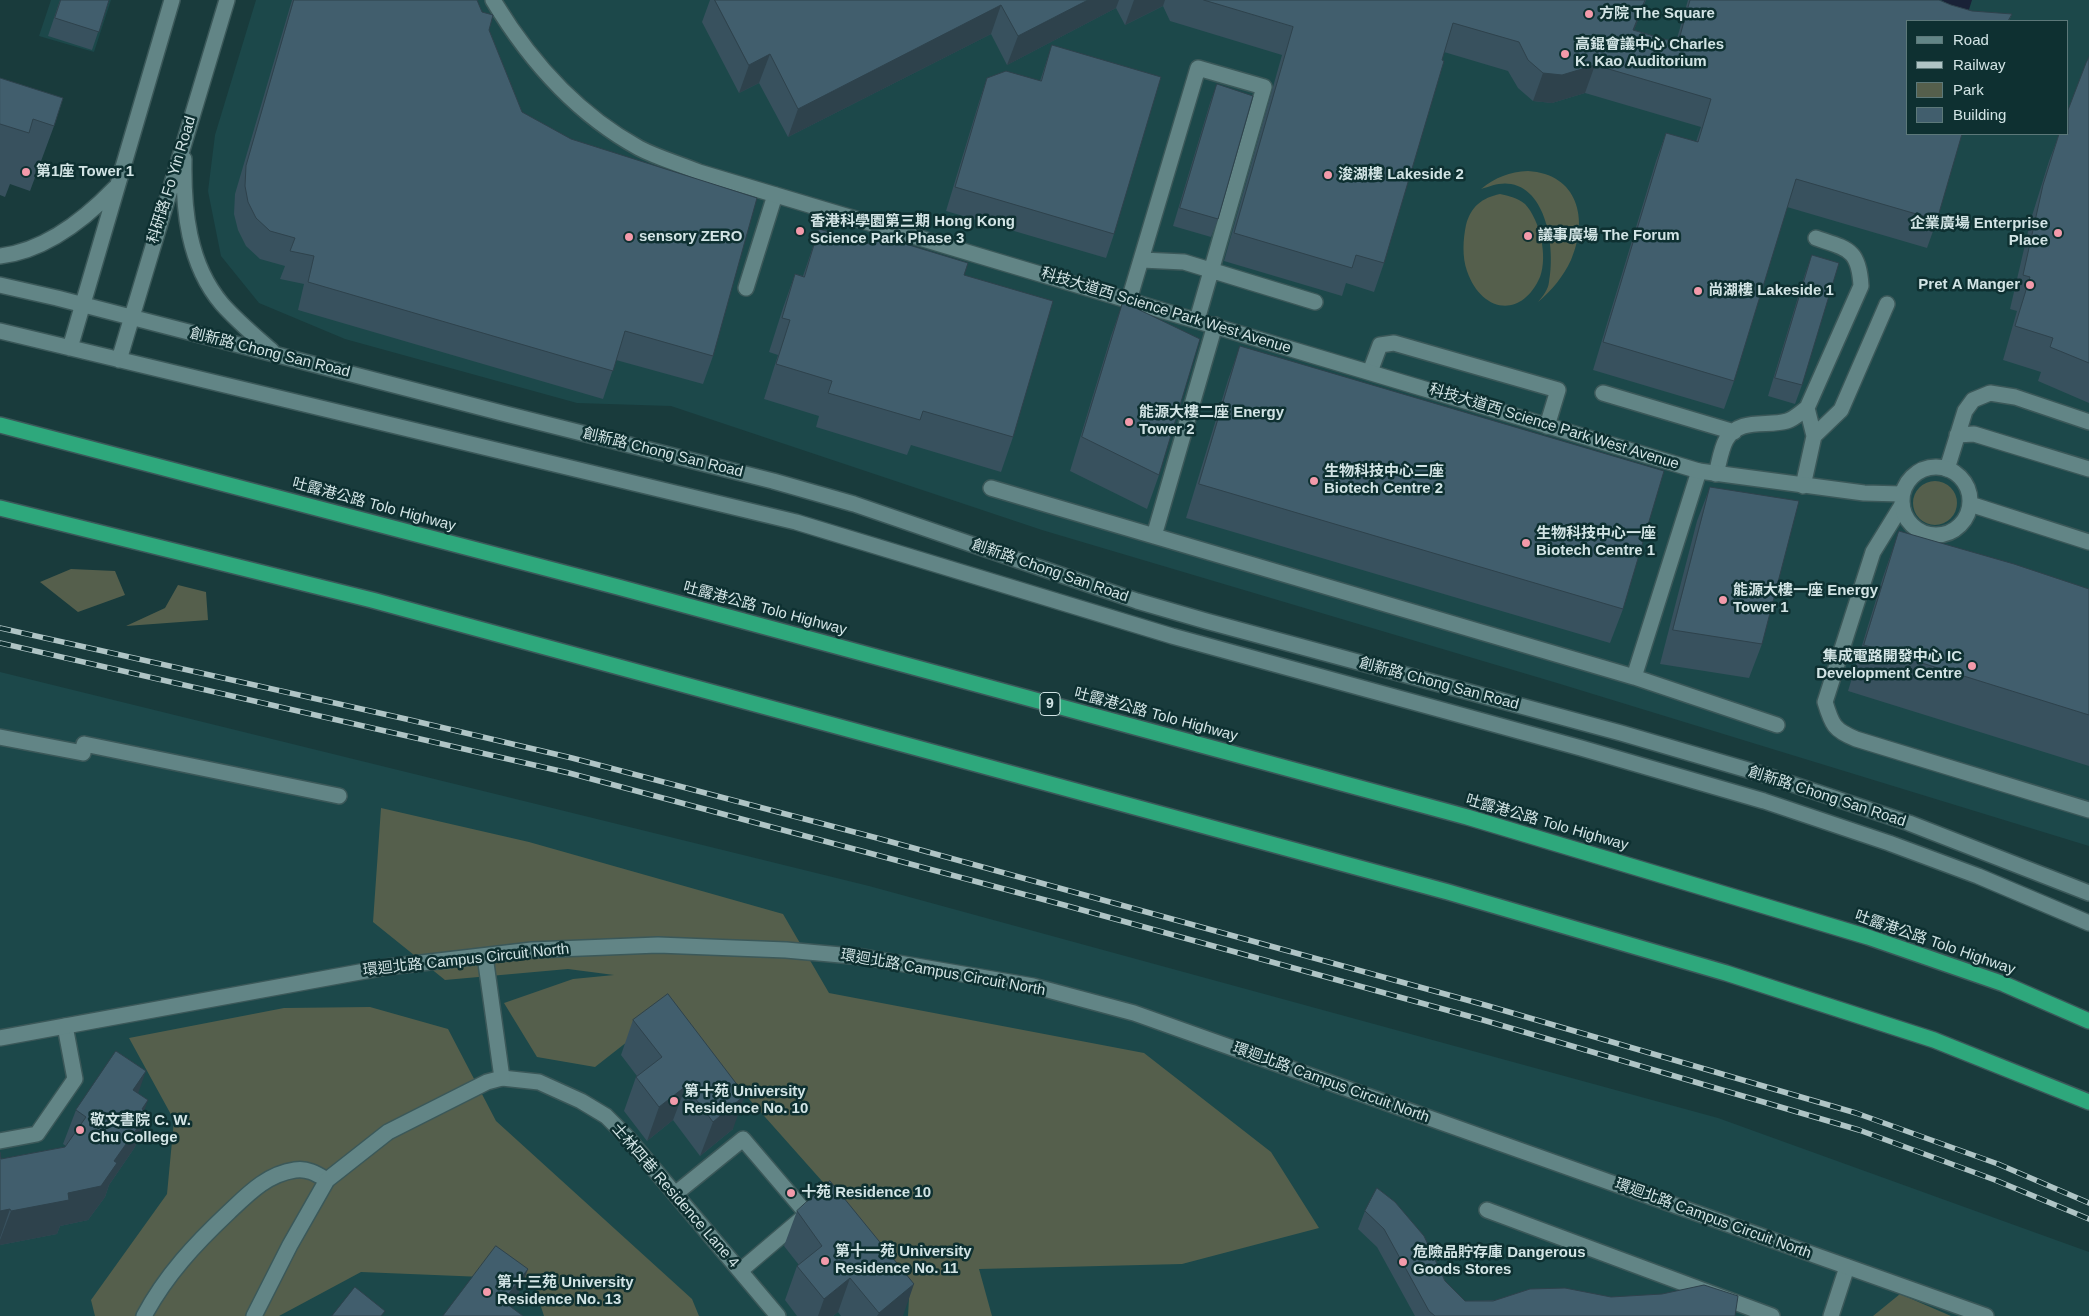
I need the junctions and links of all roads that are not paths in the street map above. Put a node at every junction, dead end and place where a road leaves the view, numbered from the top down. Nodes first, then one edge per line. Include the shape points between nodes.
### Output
1 (172, 0) edge
2 (227, 0) edge
3 (494, 0) edge
4 (185, 137) junction
5 (117, 186) junction
6 (775, 195) junction
7 (1816, 238) dead end
8 (0, 256) edge
9 (1142, 260) junction
10 (1212, 271) junction
11 (0, 285) edge
12 (746, 288) dead end
13 (1129, 300) junction
14 (1315, 302) dead end
15 (1887, 304) dead end
16 (82, 305) junction
17 (132, 318) junction
18 (1197, 320) junction
19 (1215, 325) junction
20 (0, 331) edge
21 (70, 348) junction
22 (276, 354) junction
23 (119, 360) junction
24 (1370, 372) junction
25 (1603, 393) dead end
26 (1807, 408) junction
27 (2089, 422) edge
28 (0, 425) edge
29 (1547, 426) junction
30 (1734, 432) junction
31 (1814, 436) junction
32 (1957, 436) junction
33 (1947, 469) junction
34 (2089, 469) edge
35 (1699, 470) junction
36 (1716, 474) junction
37 (1803, 486) junction
38 (991, 488) dead end
39 (1902, 500) junction
40 (1970, 504) junction
41 (0, 508) edge
42 (1154, 536) junction
43 (2089, 542) edge
44 (1634, 677) junction
45 (1777, 725) dead end
46 (0, 736) edge
47 (339, 796) dead end
48 (2089, 810) edge
49 (2089, 893) edge
50 (2089, 923) edge
51 (485, 956) junction
52 (2089, 1021) edge
53 (64, 1026) junction
54 (0, 1038) edge
55 (502, 1078) junction
56 (2089, 1102) edge
57 (0, 1141) edge
58 (327, 1180) junction
59 (676, 1194) junction
60 (1487, 1210) dead end
61 (1847, 1266) junction
62 (740, 1271) junction
63 (144, 1316) edge
64 (254, 1316) edge
65 (778, 1316) edge
66 (1772, 1316) edge
67 (1831, 1316) edge
68 (1986, 1316) edge

1 - 5 street
2 - 4 street, 科研路 Fo Yin Road
3 - 6 street, 科技大道西 Science Park West Avenue via 517,37 554,83 596,119 640,148 699,172
4 - 17 street, 科研路 Fo Yin Road
4 - 22 street via 183,186 195,255 221,302 241,325
5 - 8 street via 94,210 73,225 25,250
5 - 16 street
6 - 12 street
6 - 13 street, 科技大道西 Science Park West Avenue
7 - 26 street via 1843,247 1854,255 1860,268 1861,286
9 - 10 street via 1184,262
9 - 10 street via 1198,68 1264,87
9 - 13 street
10 - 14 street
10 - 18 street
11 - 16 street, 創新路 Chong San Road
13 - 18 street, 科技大道西 Science Park West Avenue
15 - 31 street via 1841,410
16 - 17 street, 創新路 Chong San Road
16 - 21 street
17 - 22 street, 創新路 Chong San Road
17 - 23 street, 科研路 Fo Yin Road
18 - 19 street, 科技大道西 Science Park West Avenue
19 - 24 street, 科技大道西 Science Park West Avenue
19 - 42 street
20 - 21 street, 創新路 Chong San Road
21 - 23 street, 創新路 Chong San Road
22 - 49 street, 創新路 Chong San Road via 773,480 854,504 1172,611 1765,775 1909,823
23 - 50 street, 創新路 Chong San Road via 796,522 1172,636 1764,801 1978,876
24 - 29 street, 科技大道西 Science Park West Avenue
24 - 29 street via 1380,345 1394,343 1558,390
25 - 30 street
26 - 30 street via 1790,420 1772,424 1751,423
26 - 31 street
27 - 32 street via 2014,397 1990,393 1973,400 1965,411
28 - 52 highway, 吐露港公路 Tolo Highway / 9 via 618,587 1467,818 1868,937 2004,984
29 - 35 street, 科技大道西 Science Park West Avenue
30 - 36 street via 1727,439
31 - 37 street
32 - 33 street
32 - 34 street via 1974,434
33 - 39 street via 1935,467 1914,475 1906,484
33 - 40 street via 1964,483
35 - 36 street, 科技大道西 Science Park West Avenue
35 - 44 street
36 - 37 street, 科技大道西 Science Park West Avenue
37 - 39 street, 科技大道西 Science Park West Avenue
38 - 42 street
39 - 40 street via 1905,516 1911,525 1931,535 1947,533 1961,524
39 - 48 street via 1873,552 1826,702 1830,719 1840,732 1856,739
40 - 43 street
41 - 56 highway via 382,602 1448,892 1726,973 1934,1040
42 - 44 street
44 - 45 street
46 - 47 street via 82,754 84,744
51 - 53 street, 環迴北路 Campus Circuit North via 387,967
51 - 55 street
51 - 61 street, 環迴北路 Campus Circuit North via 532,950 658,945 786,950 863,957 1033,986 1134,1013
53 - 54 street, 環迴北路 Campus Circuit North
53 - 57 street via 75,1079 37,1134
55 - 58 street via 487,1082 388,1132
55 - 59 street, 士林四巷 Residence Lane 4 via 539,1082 606,1116
58 - 63 street via 311,1171 296,1170 271,1178 254,1189 195,1244 155,1296
58 - 64 street
59 - 62 street, 士林四巷 Residence Lane 4
59 - 62 street via 743,1139 807,1214
60 - 66 street
61 - 67 street
61 - 68 street, 環迴北路 Campus Circuit North
62 - 65 street, 士林四巷 Residence Lane 4

